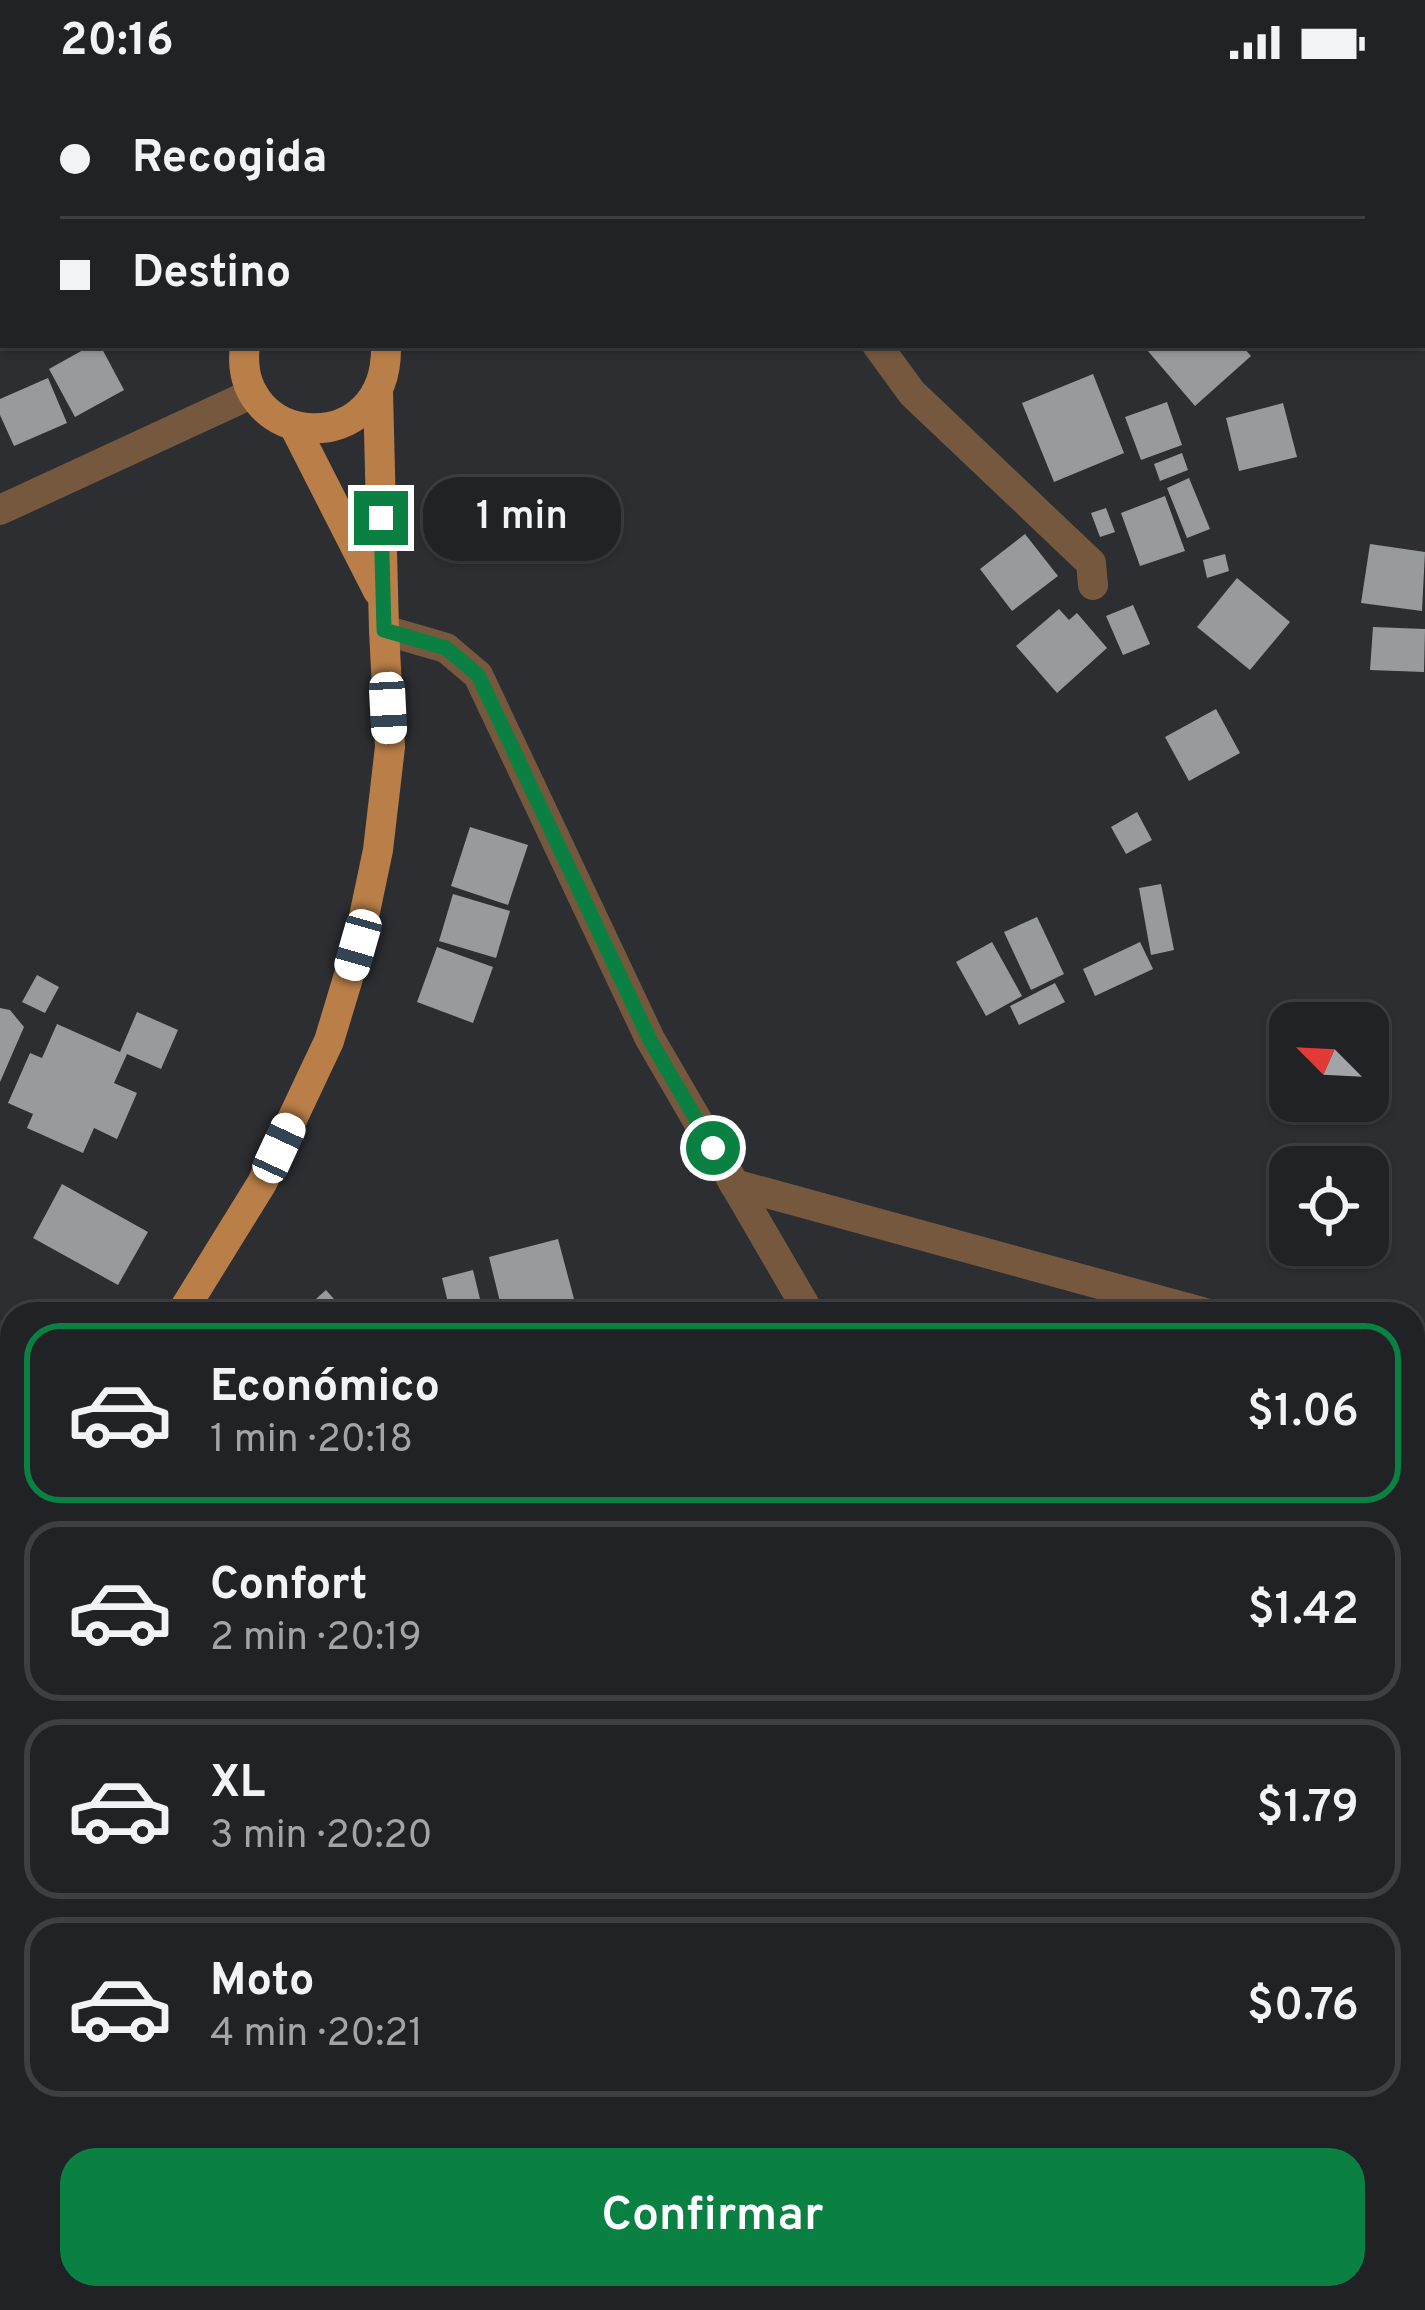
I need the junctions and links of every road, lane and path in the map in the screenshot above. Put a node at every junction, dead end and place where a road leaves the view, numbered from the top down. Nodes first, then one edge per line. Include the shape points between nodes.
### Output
1 (245, 348) edge
2 (879, 348) edge
3 (389, 362) edge
4 (253, 393) junction
5 (294, 426) junction
6 (0, 510) edge
7 (1093, 585) dead end
8 (383, 616) junction
9 (734, 1184) junction
10 (189, 1302) edge
11 (803, 1302) edge
12 (1170, 1302) edge

1 - 4 main road
2 - 7 street via 912,393 1091,563
3 - 5 main road via 367,407 351,419
3 - 8 main road
4 - 5 main road
4 - 6 street
5 - 8 main road
8 - 9 street via 446,648 478,675 650,1040
8 - 10 main road via 390,747 358,945 329,1041 262,1183
9 - 11 street
9 - 12 street

